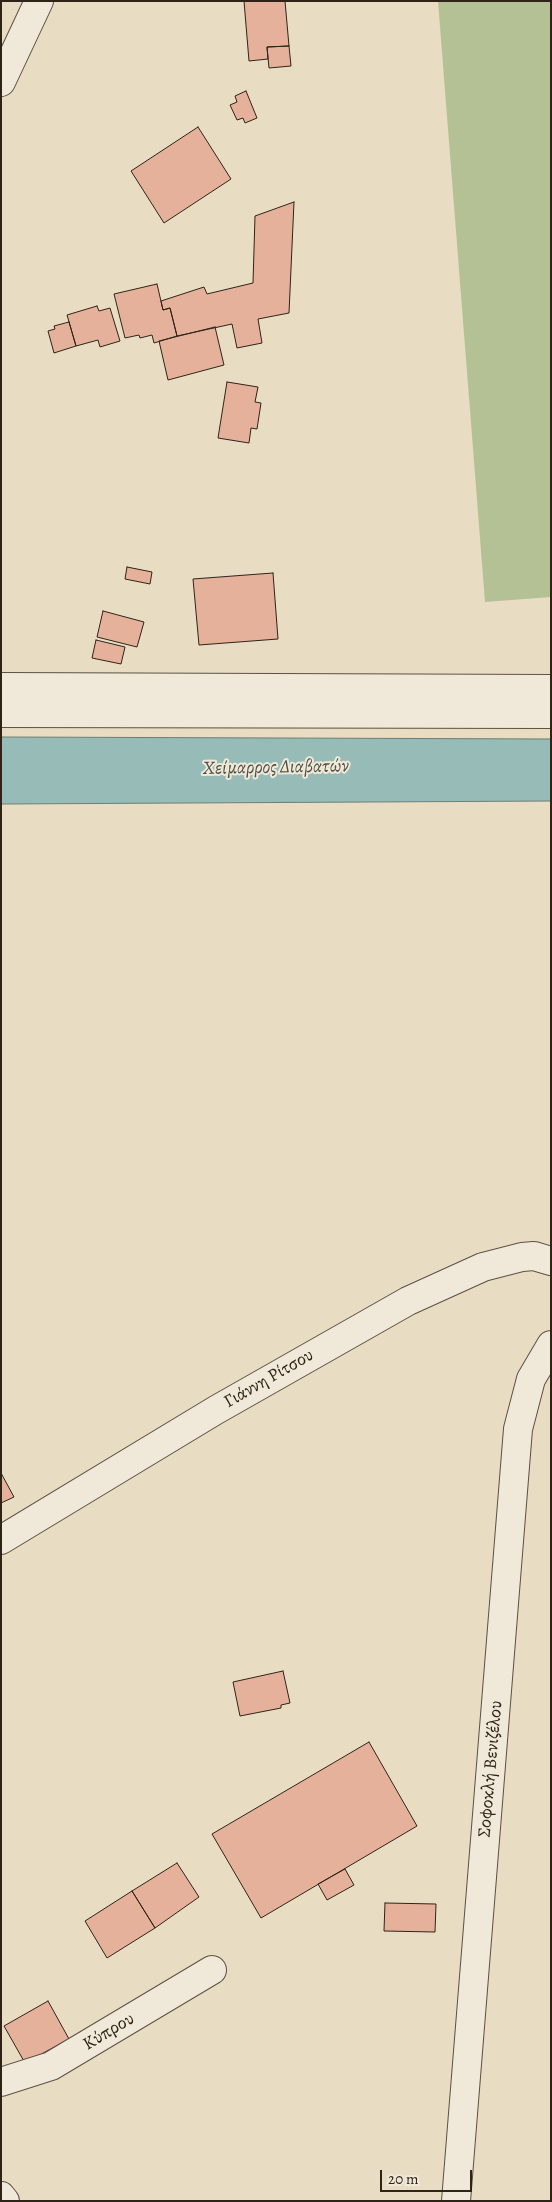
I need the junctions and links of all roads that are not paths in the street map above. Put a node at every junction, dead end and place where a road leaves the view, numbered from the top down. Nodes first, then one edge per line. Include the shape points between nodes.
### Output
1 (39, 1) edge
2 (1, 82) edge
3 (1, 687) edge
4 (551, 689) edge
5 (1, 713) edge
6 (551, 714) edge
7 (551, 1261) edge
8 (551, 1345) edge
9 (1, 1540) edge
10 (212, 1970) dead end
11 (1, 2082) edge
12 (1, 2196) edge
13 (5, 2201) edge
14 (456, 2201) edge

1 - 2 street
3 - 4 street
5 - 6 street
7 - 9 street, Γιάννη Ρίτσου via 534,1256 483,1266 408,1301 216,1410
8 - 14 street, Σοφοκλή Βενιζέλου via 531,1379 518,1429
10 - 11 street, Κύπρου via 58,2062
12 - 13 street

